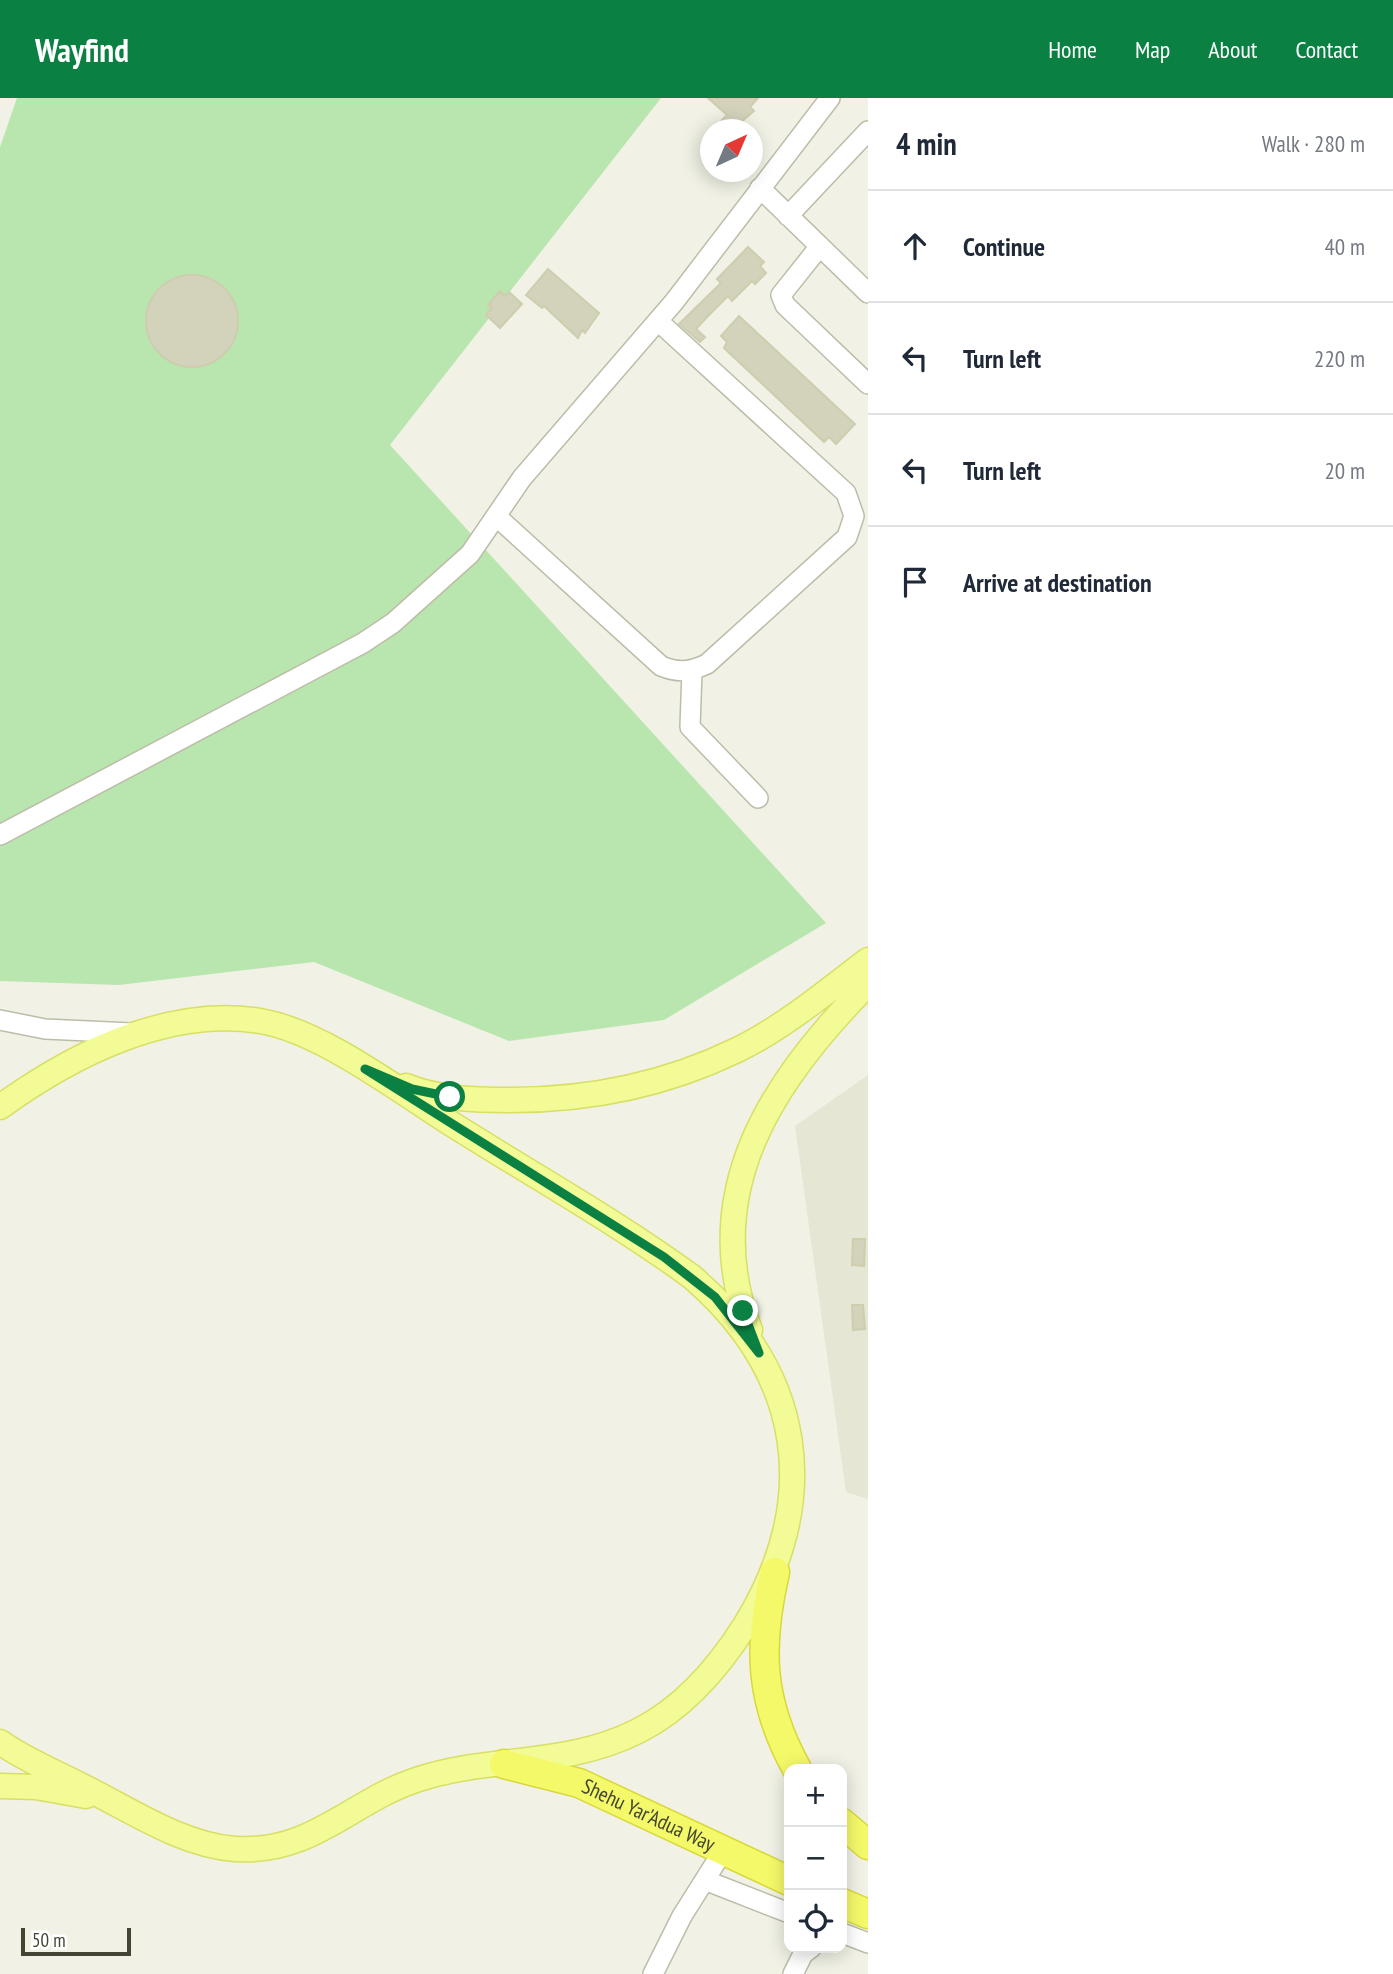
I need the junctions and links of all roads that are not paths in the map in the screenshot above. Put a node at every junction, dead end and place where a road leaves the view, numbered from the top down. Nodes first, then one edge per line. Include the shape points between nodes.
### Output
1 (830, 98) edge
2 (868, 131) edge
3 (760, 188) junction
4 (788, 216) junction
5 (820, 246) junction
6 (868, 293) edge
7 (658, 321) junction
8 (868, 384) edge
9 (496, 516) junction
10 (692, 671) junction
11 (758, 798) dead end
12 (0, 835) edge
13 (868, 960) edge
14 (868, 985) edge
15 (0, 1020) edge
16 (143, 1032) junction
17 (365, 1069) junction
18 (0, 1107) edge
19 (759, 1353) junction
20 (775, 1572) junction
21 (0, 1742) edge
22 (505, 1764) junction
23 (795, 1764) edge
24 (0, 1786) edge
25 (119, 1804) junction
26 (847, 1827) edge
27 (868, 1845) edge
28 (723, 1851) junction
29 (784, 1879) edge
30 (707, 1881) junction
31 (847, 1905) edge
32 (784, 1911) edge
33 (868, 1914) edge
34 (847, 1935) edge
35 (868, 1943) edge
36 (804, 1953) edge
37 (653, 1974) edge
38 (793, 1974) edge

1 - 3 street
2 - 4 street
3 - 4 street
3 - 7 street
4 - 5 street
5 - 6 street
5 - 8 street via 781,295 785,305
7 - 9 street via 522,478
7 - 10 street via 846,493 854,516 847,537 707,664
9 - 10 street via 661,666 674,672
9 - 12 street via 470,554 393,623 362,643
10 - 11 street via 690,727
13 - 17 main road via 738,1050 672,1077 605,1094 552,1100 450,1097 412,1089
14 - 19 main road via 823,1030 770,1107 734,1202 731,1253 740,1301
15 - 16 street via 44,1029
16 - 17 main road via 231,1019 260,1021 287,1028
16 - 18 main road via 73,1060
17 - 19 main road via 664,1257 715,1297
19 - 20 main road via 788,1421 794,1457 793,1494
20 - 22 main road via 713,1670 663,1716 639,1731 578,1755
20 - 23 highway via 765,1615 765,1680 772,1715
21 - 25 main road
22 - 25 main road via 412,1781 316,1834 260,1849 209,1845
22 - 28 highway, Shehu Yar'Adua Way via 579,1783
24 - 25 main road via 71,1793
26 - 27 highway
28 - 29 highway, Shehu Yar'Adua Way
28 - 30 street
30 - 32 street
30 - 37 street via 682,1916
31 - 33 highway
34 - 35 street
36 - 38 street

